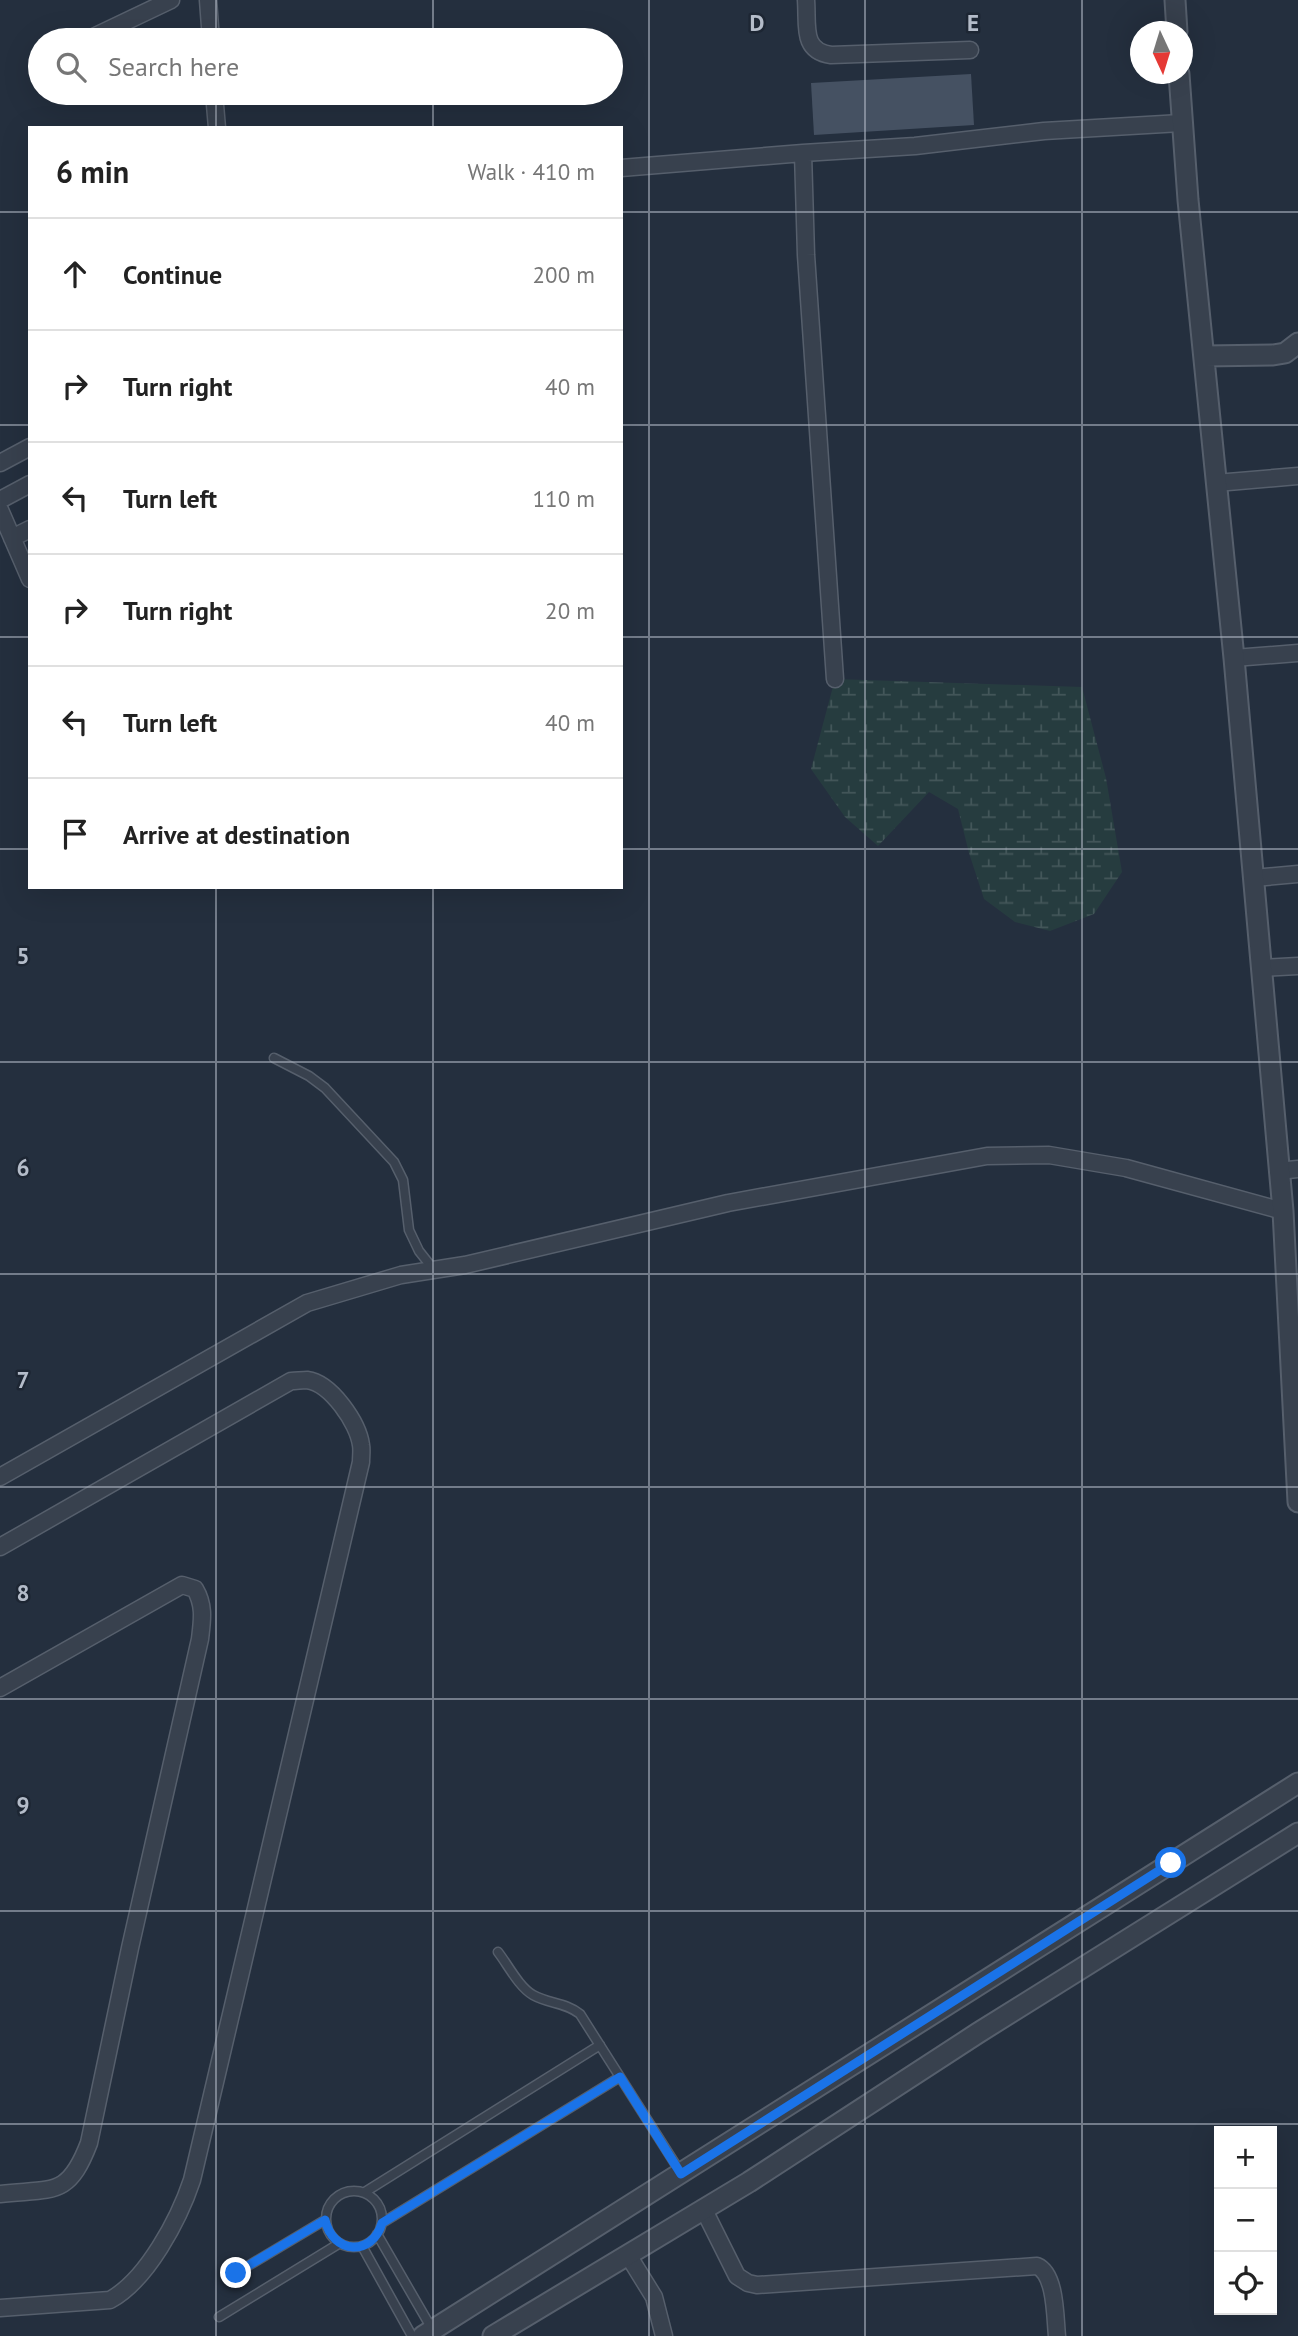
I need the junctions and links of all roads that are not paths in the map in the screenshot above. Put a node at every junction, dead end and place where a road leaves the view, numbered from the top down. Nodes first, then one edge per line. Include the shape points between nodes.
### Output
1 (171, 0) edge
2 (208, 0) edge
3 (806, 0) edge
4 (1175, 0) edge
5 (1176, 21) edge
6 (112, 28) edge
7 (210, 28) edge
8 (970, 50) dead end
9 (1179, 84) edge
10 (215, 105) edge
11 (1181, 123) junction
12 (217, 126) edge
13 (803, 153) junction
14 (623, 168) edge
15 (1298, 343) edge
16 (1205, 356) junction
17 (28, 448) edge
18 (0, 463) edge
19 (1298, 476) edge
20 (1216, 483) junction
21 (28, 485) edge
22 (0, 500) edge
23 (0, 510) edge
24 (28, 530) edge
25 (12, 538) junction
26 (28, 574) edge
27 (1298, 653) edge
28 (1234, 658) junction
29 (835, 679) dead end
30 (1298, 874) edge
31 (1254, 878) junction
32 (1298, 966) edge
33 (1261, 968) junction
34 (274, 1058) dead end
35 (1288, 1170) edge
36 (1283, 1211) junction
37 (434, 1270) junction
38 (0, 1477) edge
39 (1298, 1502) edge
40 (0, 1547) edge
41 (0, 1688) edge
42 (1298, 1783) edge
43 (1298, 1833) edge
44 (498, 1952) dead end
45 (600, 2045) junction
46 (620, 2077) junction
47 (681, 2174) junction
48 (365, 2192) junction
49 (0, 2194) edge
50 (704, 2210) junction
51 (325, 2220) junction
52 (382, 2223) junction
53 (377, 2234) junction
54 (340, 2243) junction
55 (362, 2246) junction
56 (628, 2255) junction
57 (236, 2273) dead end
58 (0, 2308) edge
59 (219, 2317) dead end
60 (428, 2333) edge
61 (412, 2336) edge
62 (493, 2336) edge
63 (664, 2336) edge
64 (1057, 2336) edge

1 - 6 street
2 - 7 street
3 - 8 street via 810,45 816,52
4 - 5 street
9 - 11 street
10 - 12 street
11 - 13 street
11 - 16 street
13 - 14 street
13 - 29 street
15 - 16 street via 1286,353 1273,355
16 - 20 street
17 - 18 street
19 - 20 street
20 - 28 street
21 - 22 street
23 - 25 street
24 - 25 street
25 - 26 street
27 - 28 street
28 - 31 street
30 - 31 street
31 - 33 street
32 - 33 street
33 - 35 street
34 - 37 lane via 325,1088 394,1162 403,1180 409,1230
35 - 36 street
36 - 37 street via 1126,1168 1049,1155 987,1156 728,1203
36 - 39 street
37 - 38 street via 307,1303
40 - 58 street via 291,1381 308,1380 335,1397 361,1445 361,1462 267,1871 183,2207 169,2235 121,2294 110,2300
41 - 49 street via 182,1585 195,1589 201,1598 200,1639 89,2143 82,2163 60,2188
42 - 47 street
43 - 50 street
44 - 45 lane via 527,1990 580,2014
45 - 46 lane
45 - 48 lane
46 - 47 lane
46 - 52 lane
47 - 60 street
48 - 51 lane via 337,2195
48 - 52 lane via 379,2205
50 - 56 street
50 - 64 street via 737,2276 757,2285 1037,2266 1051,2283
51 - 54 lane via 332,2238
51 - 57 lane
52 - 53 lane
53 - 55 lane
53 - 60 lane
54 - 55 lane
54 - 59 lane
55 - 61 lane
56 - 62 street
56 - 63 street via 654,2297

